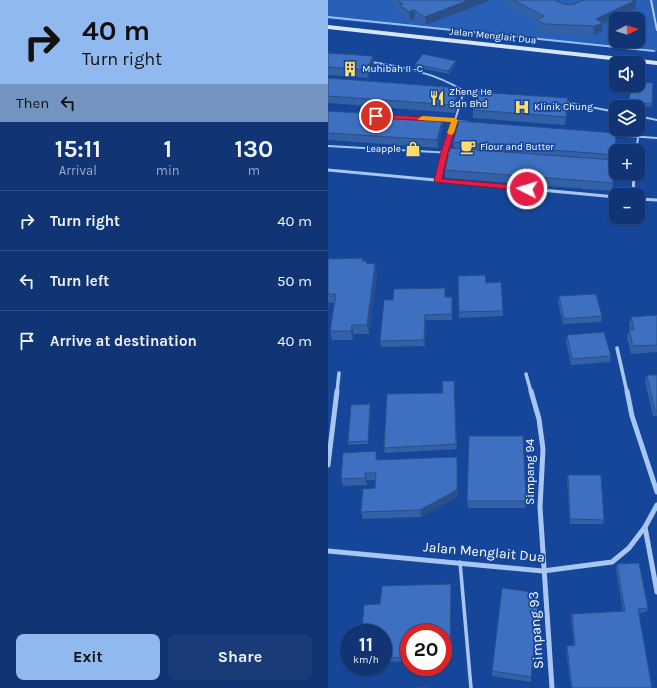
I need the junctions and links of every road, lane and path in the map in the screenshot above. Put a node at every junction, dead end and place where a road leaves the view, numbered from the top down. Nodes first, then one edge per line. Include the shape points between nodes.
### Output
1 (651, 0) edge
2 (328, 27) edge
3 (657, 30) edge
4 (366, 61) edge
5 (657, 63) edge
6 (449, 90) edge
7 (464, 91) junction
8 (495, 94) edge
9 (564, 102) edge
10 (609, 111) edge
11 (645, 117) edge
12 (439, 120) edge
13 (455, 120) junction
14 (657, 120) edge
15 (471, 122) edge
16 (606, 135) edge
17 (638, 138) junction
18 (657, 138) edge
19 (637, 144) edge
20 (328, 146) edge
21 (444, 152) junction
22 (460, 154) edge
23 (328, 170) edge
24 (438, 181) junction
25 (609, 196) edge
26 (645, 199) edge
27 (657, 200) edge
28 (617, 348) dead end
29 (339, 373) dead end
30 (526, 374) dead end
31 (328, 465) edge
32 (657, 492) edge
33 (657, 505) edge
34 (645, 527) junction
35 (328, 551) edge
36 (460, 562) junction
37 (543, 571) junction
38 (657, 592) edge
39 (471, 688) edge
40 (552, 688) edge

1 - 3 lane
2 - 5 street, Jalan Menglait Dua
4 - 7 lane via 438,76
6 - 7 lane
7 - 8 lane
7 - 13 lane
9 - 10 lane
11 - 14 lane
12 - 13 lane
13 - 15 lane
13 - 21 lane
16 - 17 lane
17 - 18 lane
17 - 19 lane
20 - 21 lane
21 - 22 lane
21 - 24 lane
23 - 24 lane
24 - 25 lane
26 - 27 lane
28 - 32 street via 632,416
29 - 31 street
30 - 37 street, Simpang 94 via 539,419 543,449 540,507
33 - 34 street, Jalan Menglait Dua
34 - 37 street, Jalan Menglait Dua via 630,548 612,562
34 - 38 street
35 - 36 street, Jalan Menglait Dua
36 - 37 street, Jalan Menglait Dua
36 - 39 lane
37 - 40 street, Simpang 93

